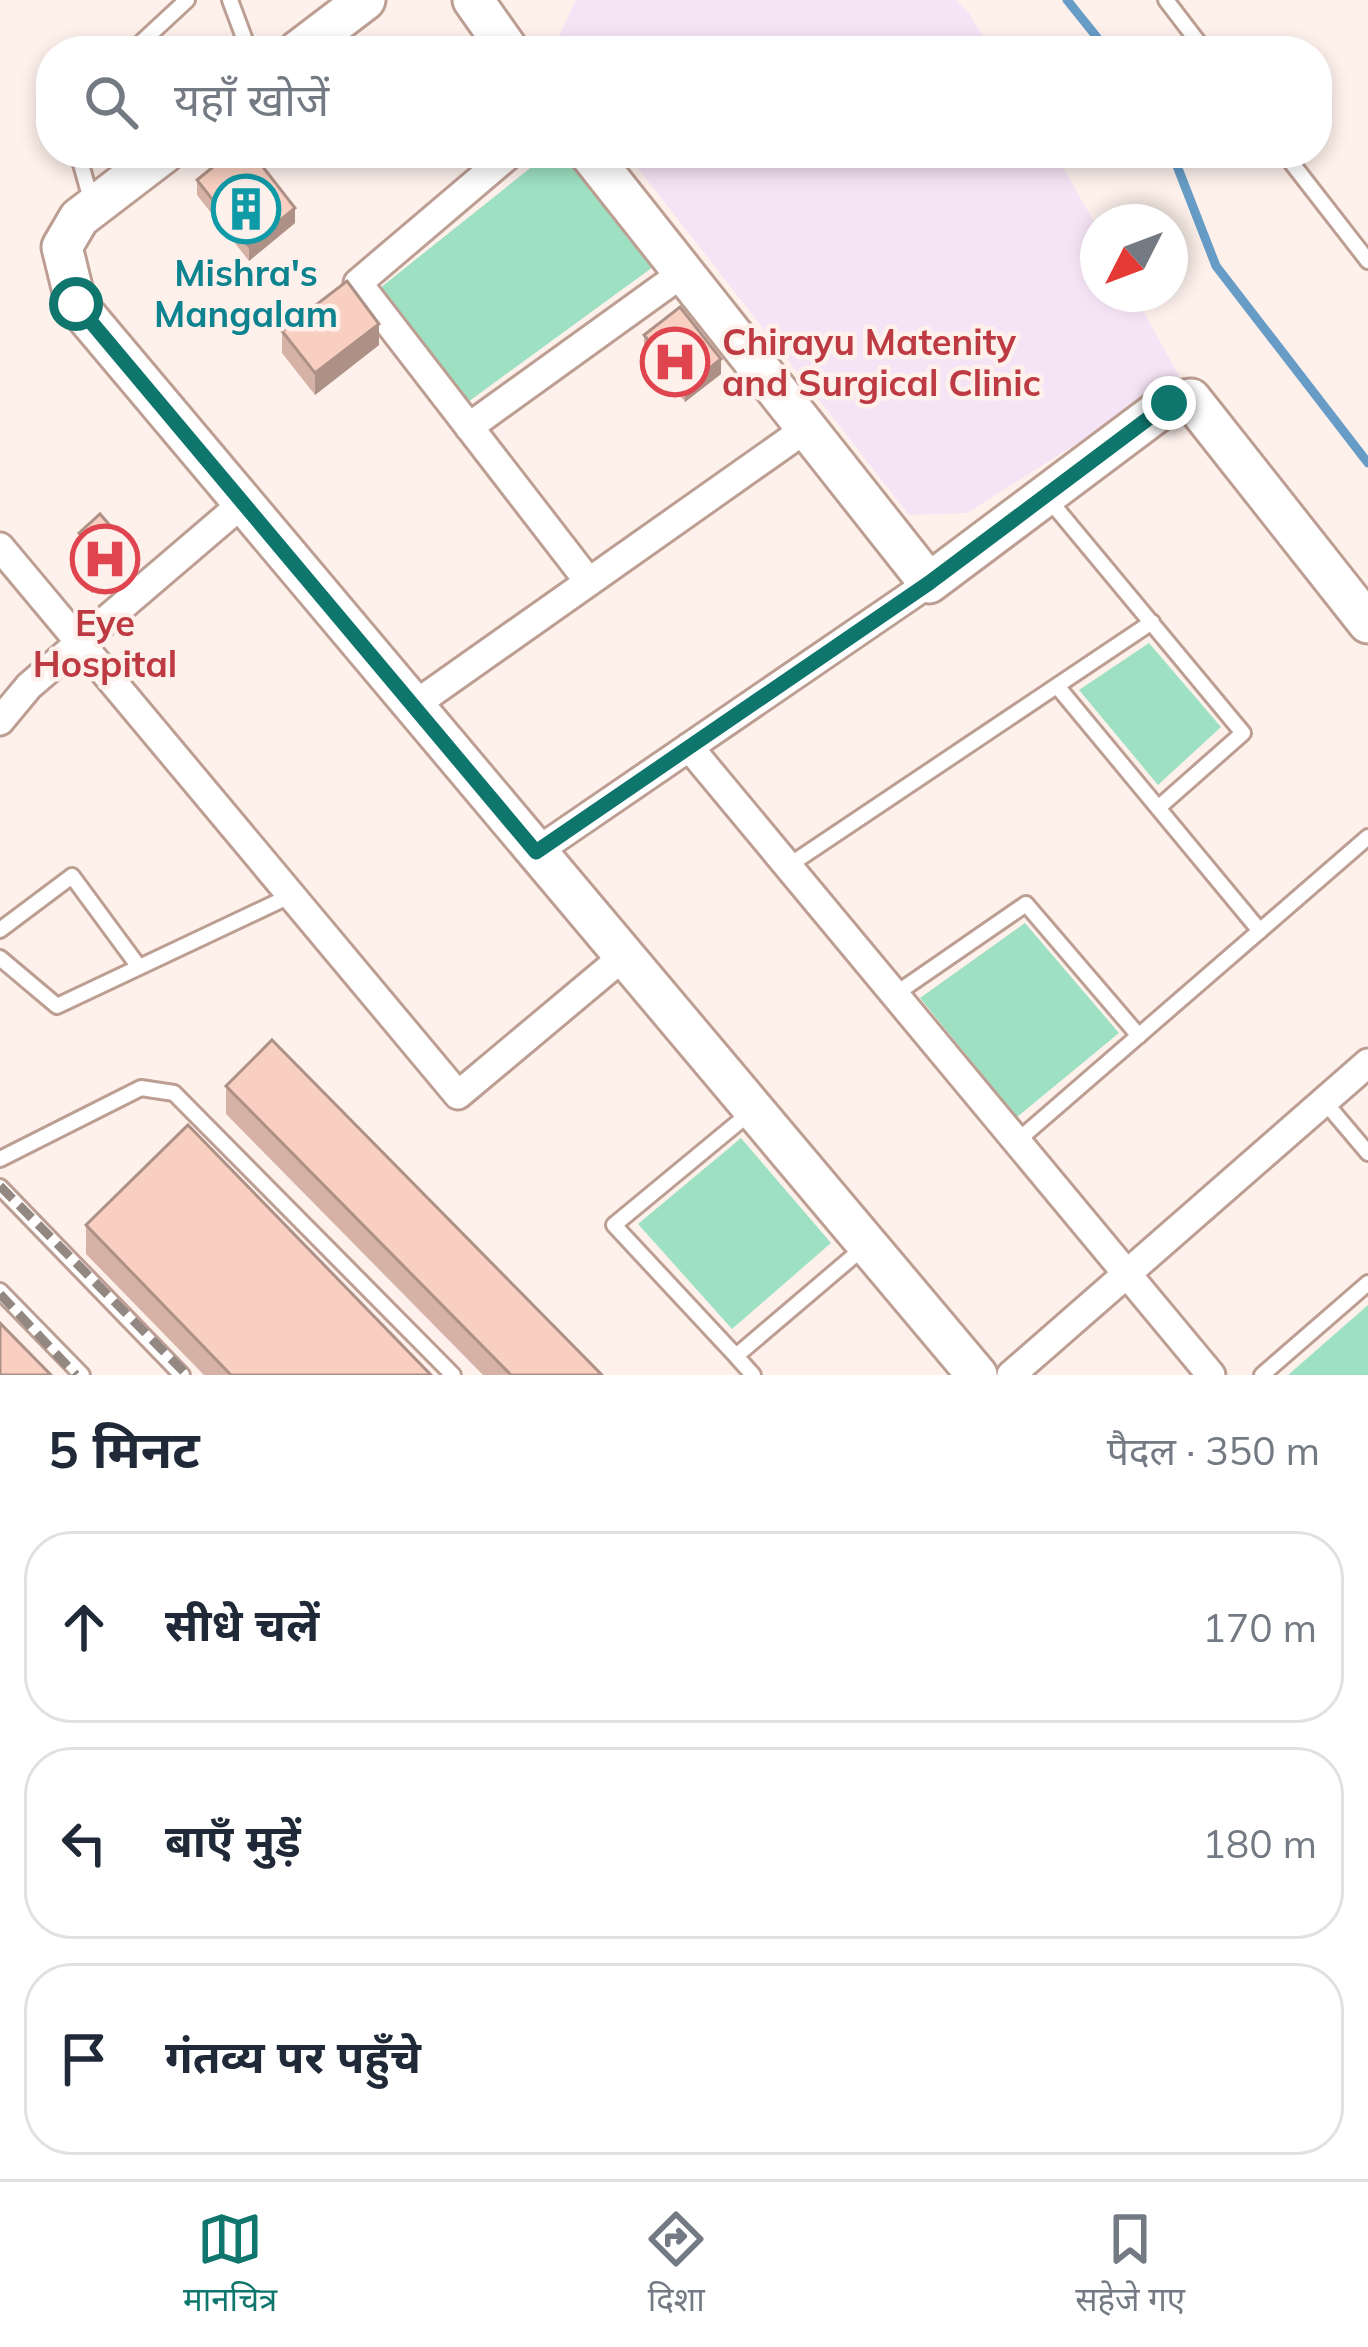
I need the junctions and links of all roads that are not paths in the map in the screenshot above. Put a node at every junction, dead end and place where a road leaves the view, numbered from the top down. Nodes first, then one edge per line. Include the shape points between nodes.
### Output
1 (187, 0) edge
2 (230, 0) edge
3 (365, 0) edge
4 (473, 0) edge
5 (1166, 0) edge
6 (148, 36) edge
7 (244, 36) edge
8 (318, 36) edge
9 (498, 36) edge
10 (1194, 36) edge
11 (82, 168) edge
12 (144, 168) edge
13 (493, 168) edge
14 (601, 168) edge
15 (1296, 168) edge
16 (93, 207) junction
17 (1368, 261) edge
18 (684, 272) junction
19 (469, 427) junction
20 (807, 428) junction
21 (1046, 496) junction
22 (243, 503) junction
23 (0, 547) edge
24 (589, 582) junction
25 (929, 583) junction
26 (1152, 622) junction
27 (1368, 623) edge
28 (80, 643) junction
29 (1058, 686) junction
30 (413, 706) junction
31 (0, 722) edge
32 (689, 747) junction
33 (1158, 808) junction
34 (1368, 837) edge
35 (536, 852) junction
36 (788, 866) junction
37 (292, 895) junction
38 (0, 930) edge
39 (1260, 931) junction
40 (624, 956) junction
41 (0, 958) edge
42 (139, 967) junction
43 (894, 995) junction
44 (1139, 1036) junction
45 (1368, 1063) edge
46 (1324, 1101) junction
47 (753, 1110) junction
48 (1016, 1142) junction
49 (1368, 1153) edge
50 (0, 1160) edge
51 (0, 1186) edge
52 (866, 1244) junction
53 (1125, 1275) junction
54 (1368, 1283) edge
55 (0, 1291) edge
56 (736, 1356) junction
57 (82, 1375) edge
58 (182, 1375) edge
59 (453, 1375) edge
60 (753, 1375) edge
61 (977, 1375) edge
62 (1011, 1375) edge
63 (1211, 1375) edge
64 (1262, 1375) edge

1 - 6 lane
2 - 7 lane
3 - 8 street
4 - 9 street
5 - 10 lane
11 - 16 lane
12 - 16 street
13 - 19 street via 358,283
14 - 18 street
15 - 17 lane
16 - 22 street via 62,247 76,304
18 - 19 street
18 - 20 street
19 - 24 street
20 - 24 street
20 - 25 street
21 - 25 street
21 - 26 lane
21 - 27 street via 1169,403 1191,399
22 - 28 street
22 - 30 street
23 - 28 street
24 - 30 street
25 - 32 street
26 - 29 lane
26 - 33 lane via 1243,733
28 - 31 street
28 - 37 street
29 - 33 lane
29 - 36 lane
30 - 35 street
32 - 35 street
32 - 36 street
33 - 39 lane
34 - 39 lane
35 - 40 street
36 - 43 street
37 - 40 street via 458,1094
37 - 42 lane
38 - 42 lane via 72,876
39 - 44 lane
40 - 47 street
41 - 42 lane via 57,1006
43 - 44 lane via 1026,904
43 - 48 street
44 - 48 lane
45 - 46 street
46 - 49 lane
46 - 53 street
47 - 52 street
47 - 56 lane via 614,1225
48 - 53 street
50 - 59 lane via 141,1088 175,1093
51 - 58 lane
52 - 56 lane
52 - 61 street
53 - 62 street
53 - 63 street
54 - 64 lane
55 - 57 lane
56 - 60 lane

